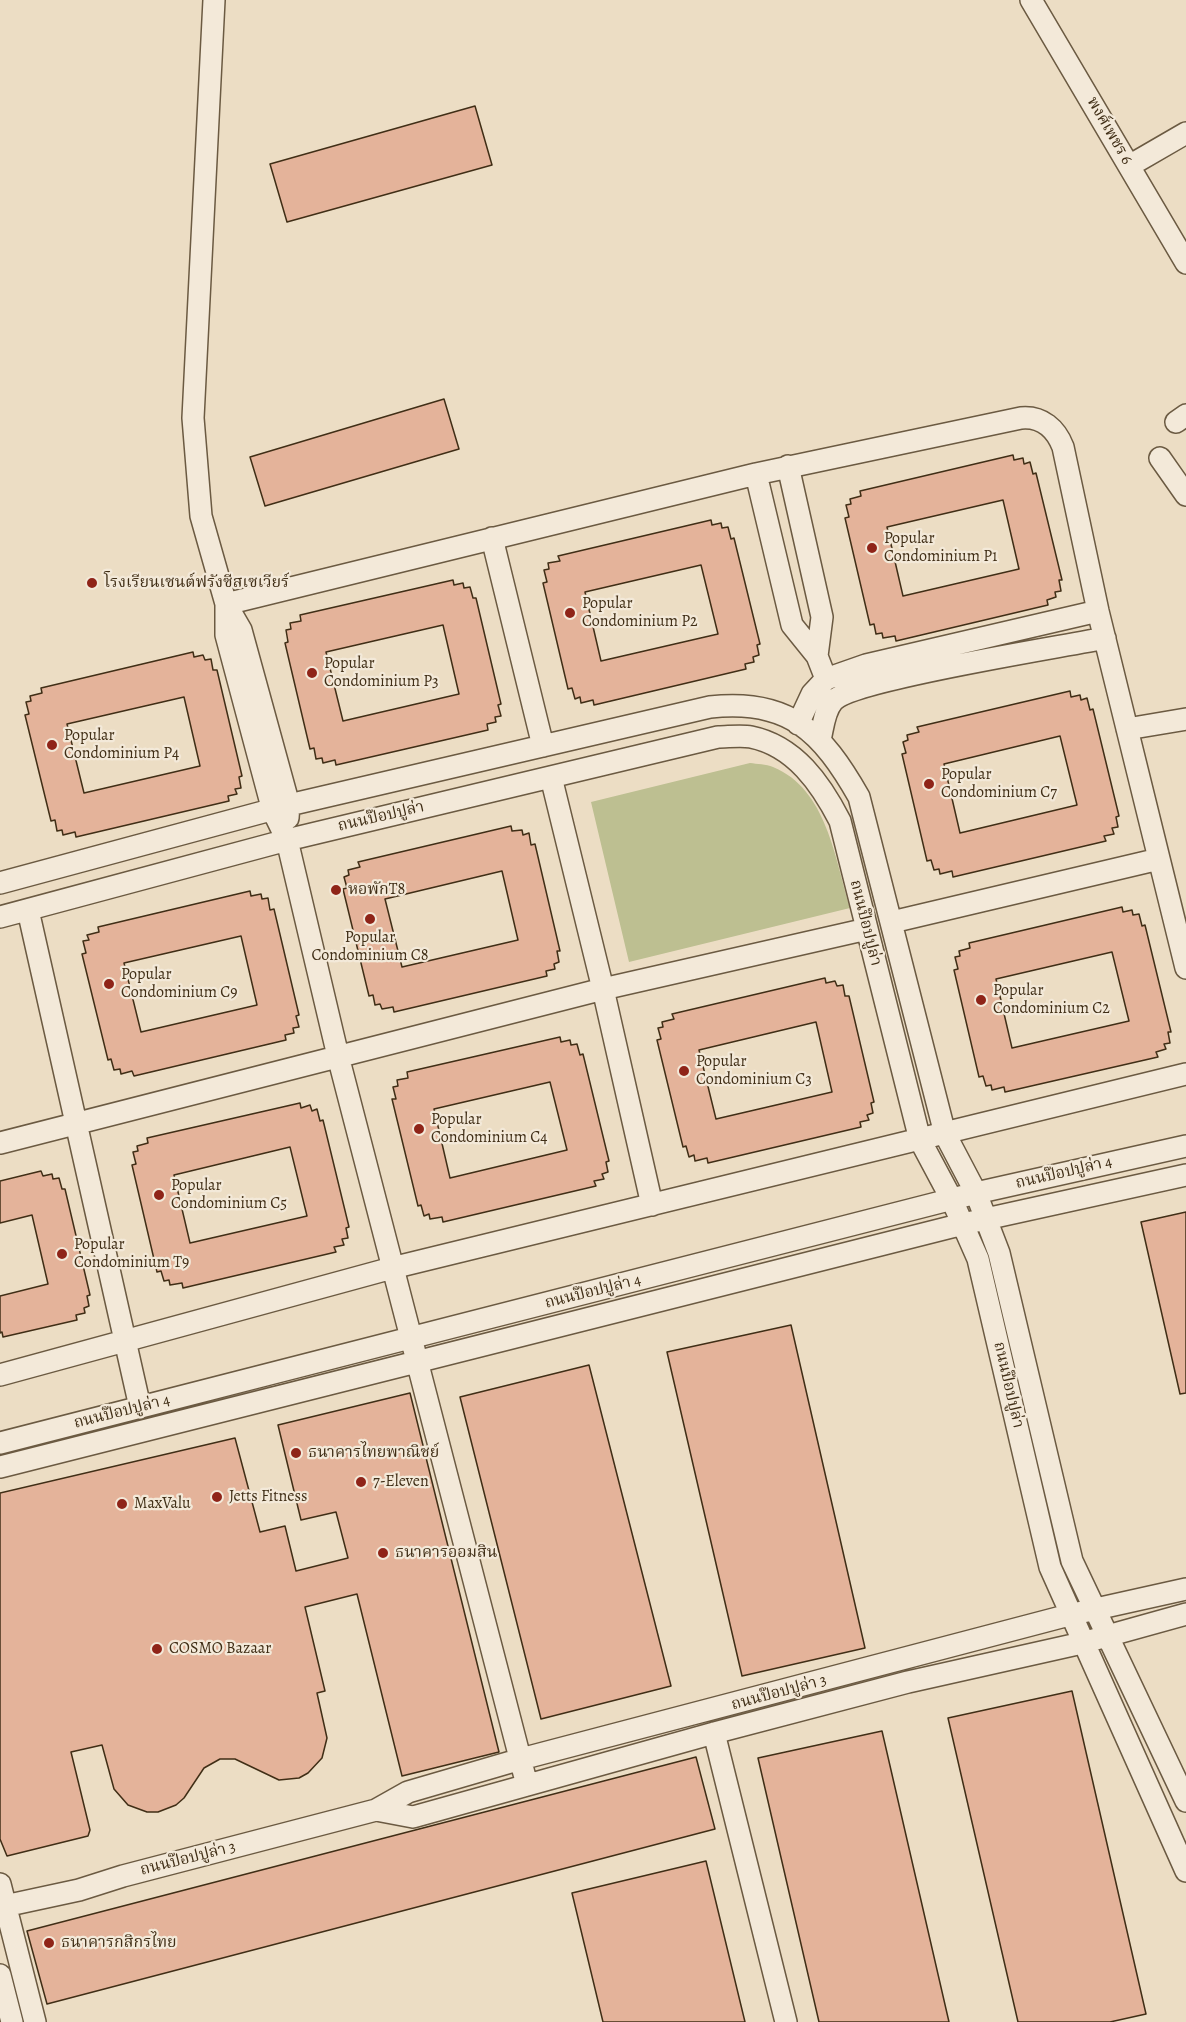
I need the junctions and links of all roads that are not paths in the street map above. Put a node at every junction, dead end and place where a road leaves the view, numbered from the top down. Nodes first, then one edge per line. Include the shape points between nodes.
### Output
1 (214, 0) edge
2 (1031, 0) edge
3 (1186, 133) edge
4 (1129, 166) junction
5 (1186, 263) edge
6 (1160, 458) dead end
7 (788, 466) junction
8 (756, 474) junction
9 (1186, 495) edge
10 (492, 538) junction
11 (225, 604) junction
12 (1098, 610) junction
13 (1105, 638) junction
14 (817, 656) junction
15 (826, 679) junction
16 (1186, 719) edge
17 (798, 724) junction
18 (1127, 729) junction
19 (820, 740) junction
20 (543, 746) junction
21 (551, 777) junction
22 (281, 808) junction
23 (287, 840) junction
24 (1159, 859) junction
25 (0, 883) edge
26 (28, 910) junction
27 (0, 917) edge
28 (892, 922) junction
29 (867, 929) junction
30 (1182, 935) edge
31 (1186, 968) edge
32 (603, 989) junction
33 (338, 1056) junction
34 (1186, 1074) edge
35 (78, 1125) junction
36 (945, 1134) junction
37 (920, 1140) junction
38 (0, 1143) edge
39 (1186, 1146) edge
40 (1186, 1175) edge
41 (975, 1193) junction
42 (952, 1200) junction
43 (652, 1205) junction
44 (986, 1219) junction
45 (963, 1224) junction
46 (392, 1268) junction
47 (605, 1289) junction
48 (611, 1313) junction
49 (411, 1338) junction
50 (124, 1341) junction
51 (418, 1362) junction
52 (0, 1375) edge
53 (140, 1407) junction
54 (0, 1443) edge
55 (0, 1467) edge
56 (1186, 1589) edge
57 (1095, 1611) junction
58 (1186, 1614) edge
59 (1069, 1615) junction
60 (1108, 1636) junction
61 (1082, 1643) junction
62 (714, 1733) junction
63 (521, 1759) junction
64 (528, 1785) junction
65 (1186, 1801) edge
66 (376, 1810) junction
67 (1186, 1871) edge
68 (0, 1884) edge
69 (3, 1906) edge
70 (0, 1975) edge
71 (12, 2022) edge
72 (35, 2022) edge
73 (786, 2022) edge

1 - 11 street via 193,418 201,516
2 - 4 street, พงศ์เพชร 6
3 - 4 street
4 - 5 street, พงศ์เพชร 6
6 - 9 street
7 - 8 street
7 - 12 street via 1021,418 1040,420 1052,429 1063,447
7 - 14 street via 822,617
8 - 10 street
8 - 14 street via 792,625
10 - 11 street
10 - 20 street
11 - 22 street via 226,635
12 - 13 street
12 - 15 street via 866,665
13 - 18 street
13 - 19 street via 846,692 827,711
14 - 15 street
15 - 17 street via 812,694
16 - 18 street
17 - 19 street, ถนนป๊อปปูล่า
17 - 20 street, ถนนป๊อปปูล่า via 774,711 741,704 710,707
18 - 24 street
19 - 28 street, ถนนป๊อปปูล่า via 859,797
20 - 22 street, ถนนป๊อปปูล่า
21 - 23 street, ถนนป๊อปปูล่า
21 - 29 street, ถนนป๊อปปูล่า via 718,737 750,736 768,743 797,760 827,795 840,821
21 - 32 street
22 - 23 street
22 - 25 street, ถนนป๊อปปูล่า
23 - 26 street, ถนนป๊อปปูล่า
23 - 33 street
24 - 28 street
24 - 30 street
26 - 27 street, ถนนป๊อปปูล่า
26 - 35 street
28 - 36 street, ถนนป๊อปปูล่า
29 - 32 street
29 - 37 street, ถนนป๊อปปูล่า
30 - 31 street
32 - 33 street
32 - 43 street
33 - 35 street
33 - 46 street
34 - 36 street
35 - 38 street
35 - 50 street
36 - 37 street
36 - 41 street, ถนนป๊อปปูล่า
37 - 42 street, ถนนป๊อปปูล่า
37 - 43 street
39 - 41 street, ถนนป๊อปปูล่า 4
40 - 44 street, ถนนป๊อปปูล่า 4
41 - 42 street, ถนนป๊อปปูล่า 4
41 - 44 street, ถนนป๊อปปูล่า
42 - 45 street, ถนนป๊อปปูล่า
42 - 47 street, ถนนป๊อปปูล่า 4
43 - 46 street
44 - 45 street, ถนนป๊อปปูล่า 4
44 - 57 street, ถนนป๊อปปูล่า via 999,1253 1072,1561
45 - 48 street, ถนนป๊อปปูล่า 4
45 - 59 street, ถนนป๊อปปูล่า via 978,1259 1050,1567
46 - 49 street
46 - 50 street
47 - 48 street
47 - 49 street, ถนนป๊อปปูล่า 4
48 - 51 street, ถนนป๊อปปูล่า 4
49 - 51 street
49 - 53 street, ถนนป๊อปปูล่า 4
50 - 52 street
50 - 53 street
51 - 55 street, ถนนป๊อปปูล่า 4
51 - 63 street
53 - 54 street, ถนนป๊อปปูล่า 4
56 - 57 street, ถนนป๊อปปูล่า 3
57 - 59 street, ถนนป๊อปปูล่า 3
57 - 60 street, ถนนป๊อปปูล่า
58 - 60 street, ถนนป๊อปปูล่า 3
59 - 61 street, ถนนป๊อปปูล่า
59 - 63 street, ถนนป๊อปปูล่า 3
60 - 61 street, ถนนป๊อปปูล่า 3
60 - 65 street, ถนนป๊อปปูล่า
61 - 62 street, ถนนป๊อปปูล่า 3 via 908,1682
61 - 67 street, ถนนป๊อปปูล่า
62 - 64 street, ถนนป๊อปปูล่า 3
62 - 73 street
63 - 64 street
63 - 66 street, ถนนป๊อปปูล่า 3 via 408,1791
64 - 66 street, ถนนป๊อปปูล่า 3 via 413,1817
66 - 69 street, ถนนป๊อปปูล่า 3 via 79,1890
68 - 69 street
69 - 72 street
70 - 71 street

